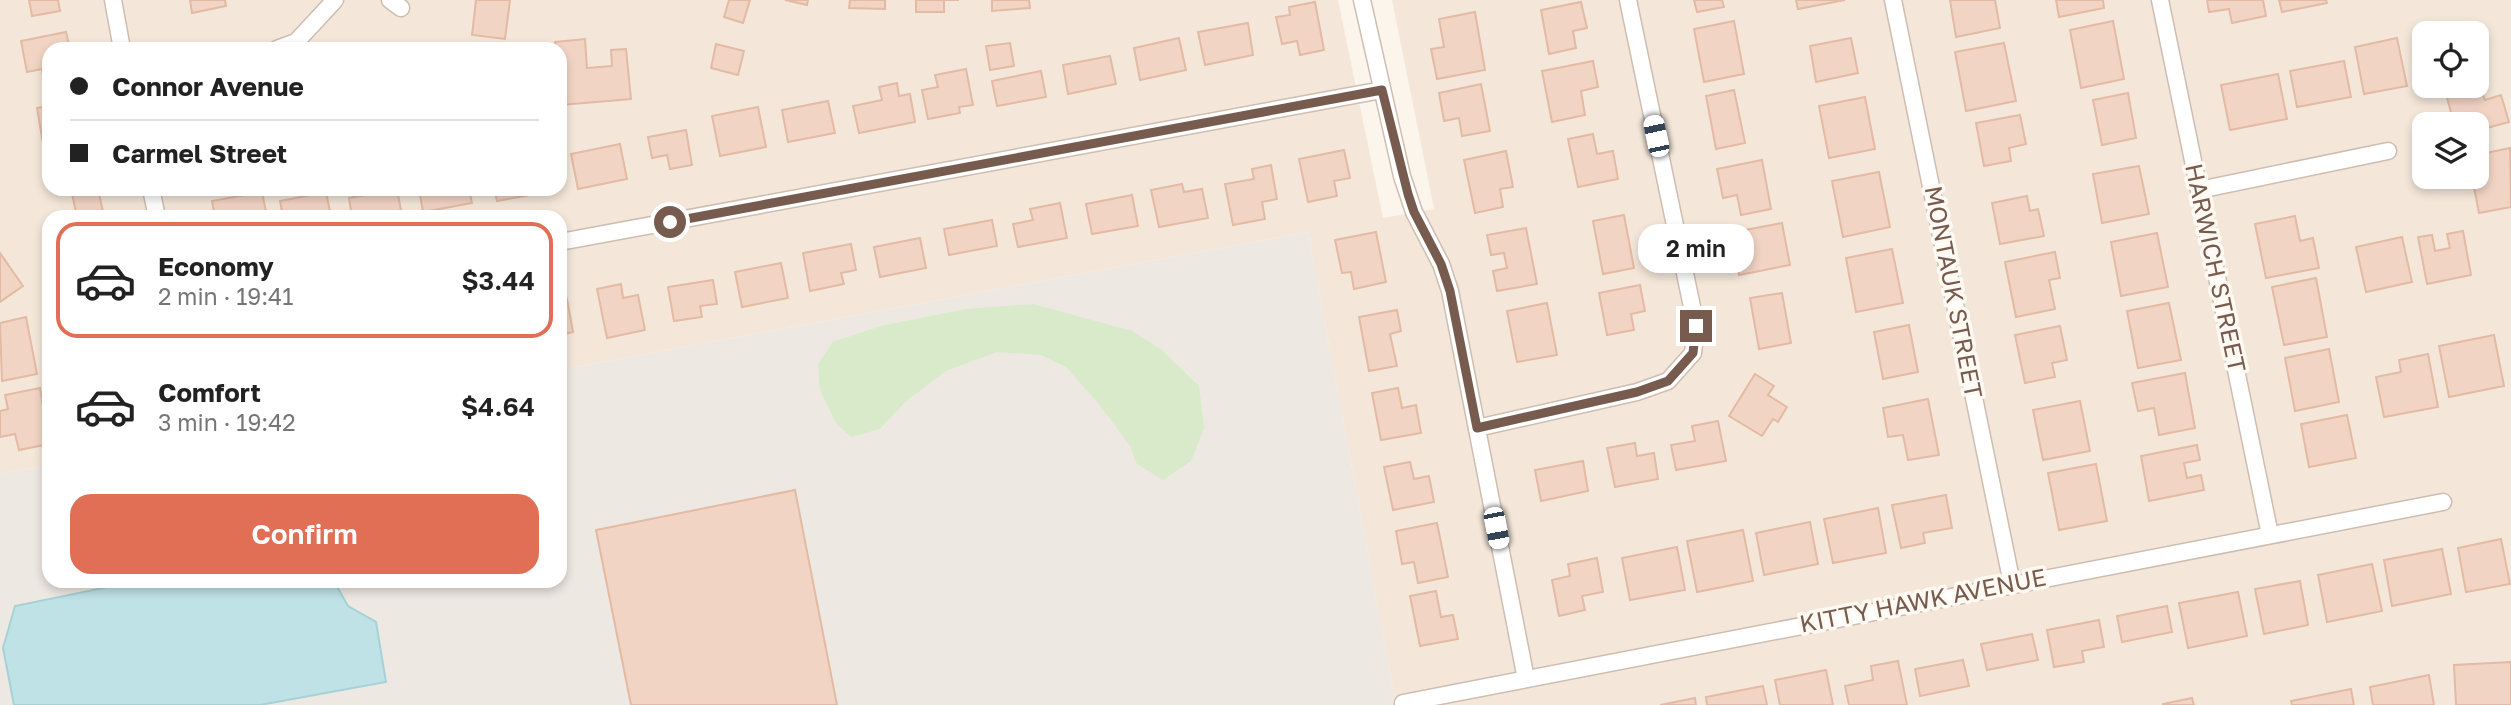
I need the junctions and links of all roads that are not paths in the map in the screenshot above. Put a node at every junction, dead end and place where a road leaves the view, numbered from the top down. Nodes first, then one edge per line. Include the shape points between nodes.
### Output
1 (113, 0) edge
2 (335, 0) edge
3 (1363, 0) edge
4 (1628, 0) edge
5 (1894, 0) edge
6 (2160, 0) edge
7 (121, 42) edge
8 (294, 42) edge
9 (1382, 90) junction
10 (2388, 150) dead end
11 (2199, 190) junction
12 (567, 241) edge
13 (1477, 428) junction
14 (2443, 502) dead end
15 (2270, 535) junction
16 (2011, 584) junction
17 (1526, 679) junction
18 (1403, 703) dead end

1 - 7 street
2 - 8 street
3 - 9 street
4 - 13 street via 1696,326 1693,353 1668,381 1637,392
5 - 16 street, MONTAUK STREET
6 - 11 street, HARWICH STREET
9 - 12 street
9 - 13 street via 1410,200 1450,291
10 - 11 street
11 - 15 street, HARWICH STREET
13 - 17 street
14 - 15 street, KITTY HAWK AVENUE
15 - 16 street, KITTY HAWK AVENUE
16 - 17 street, KITTY HAWK AVENUE
17 - 18 street, KITTY HAWK AVENUE

